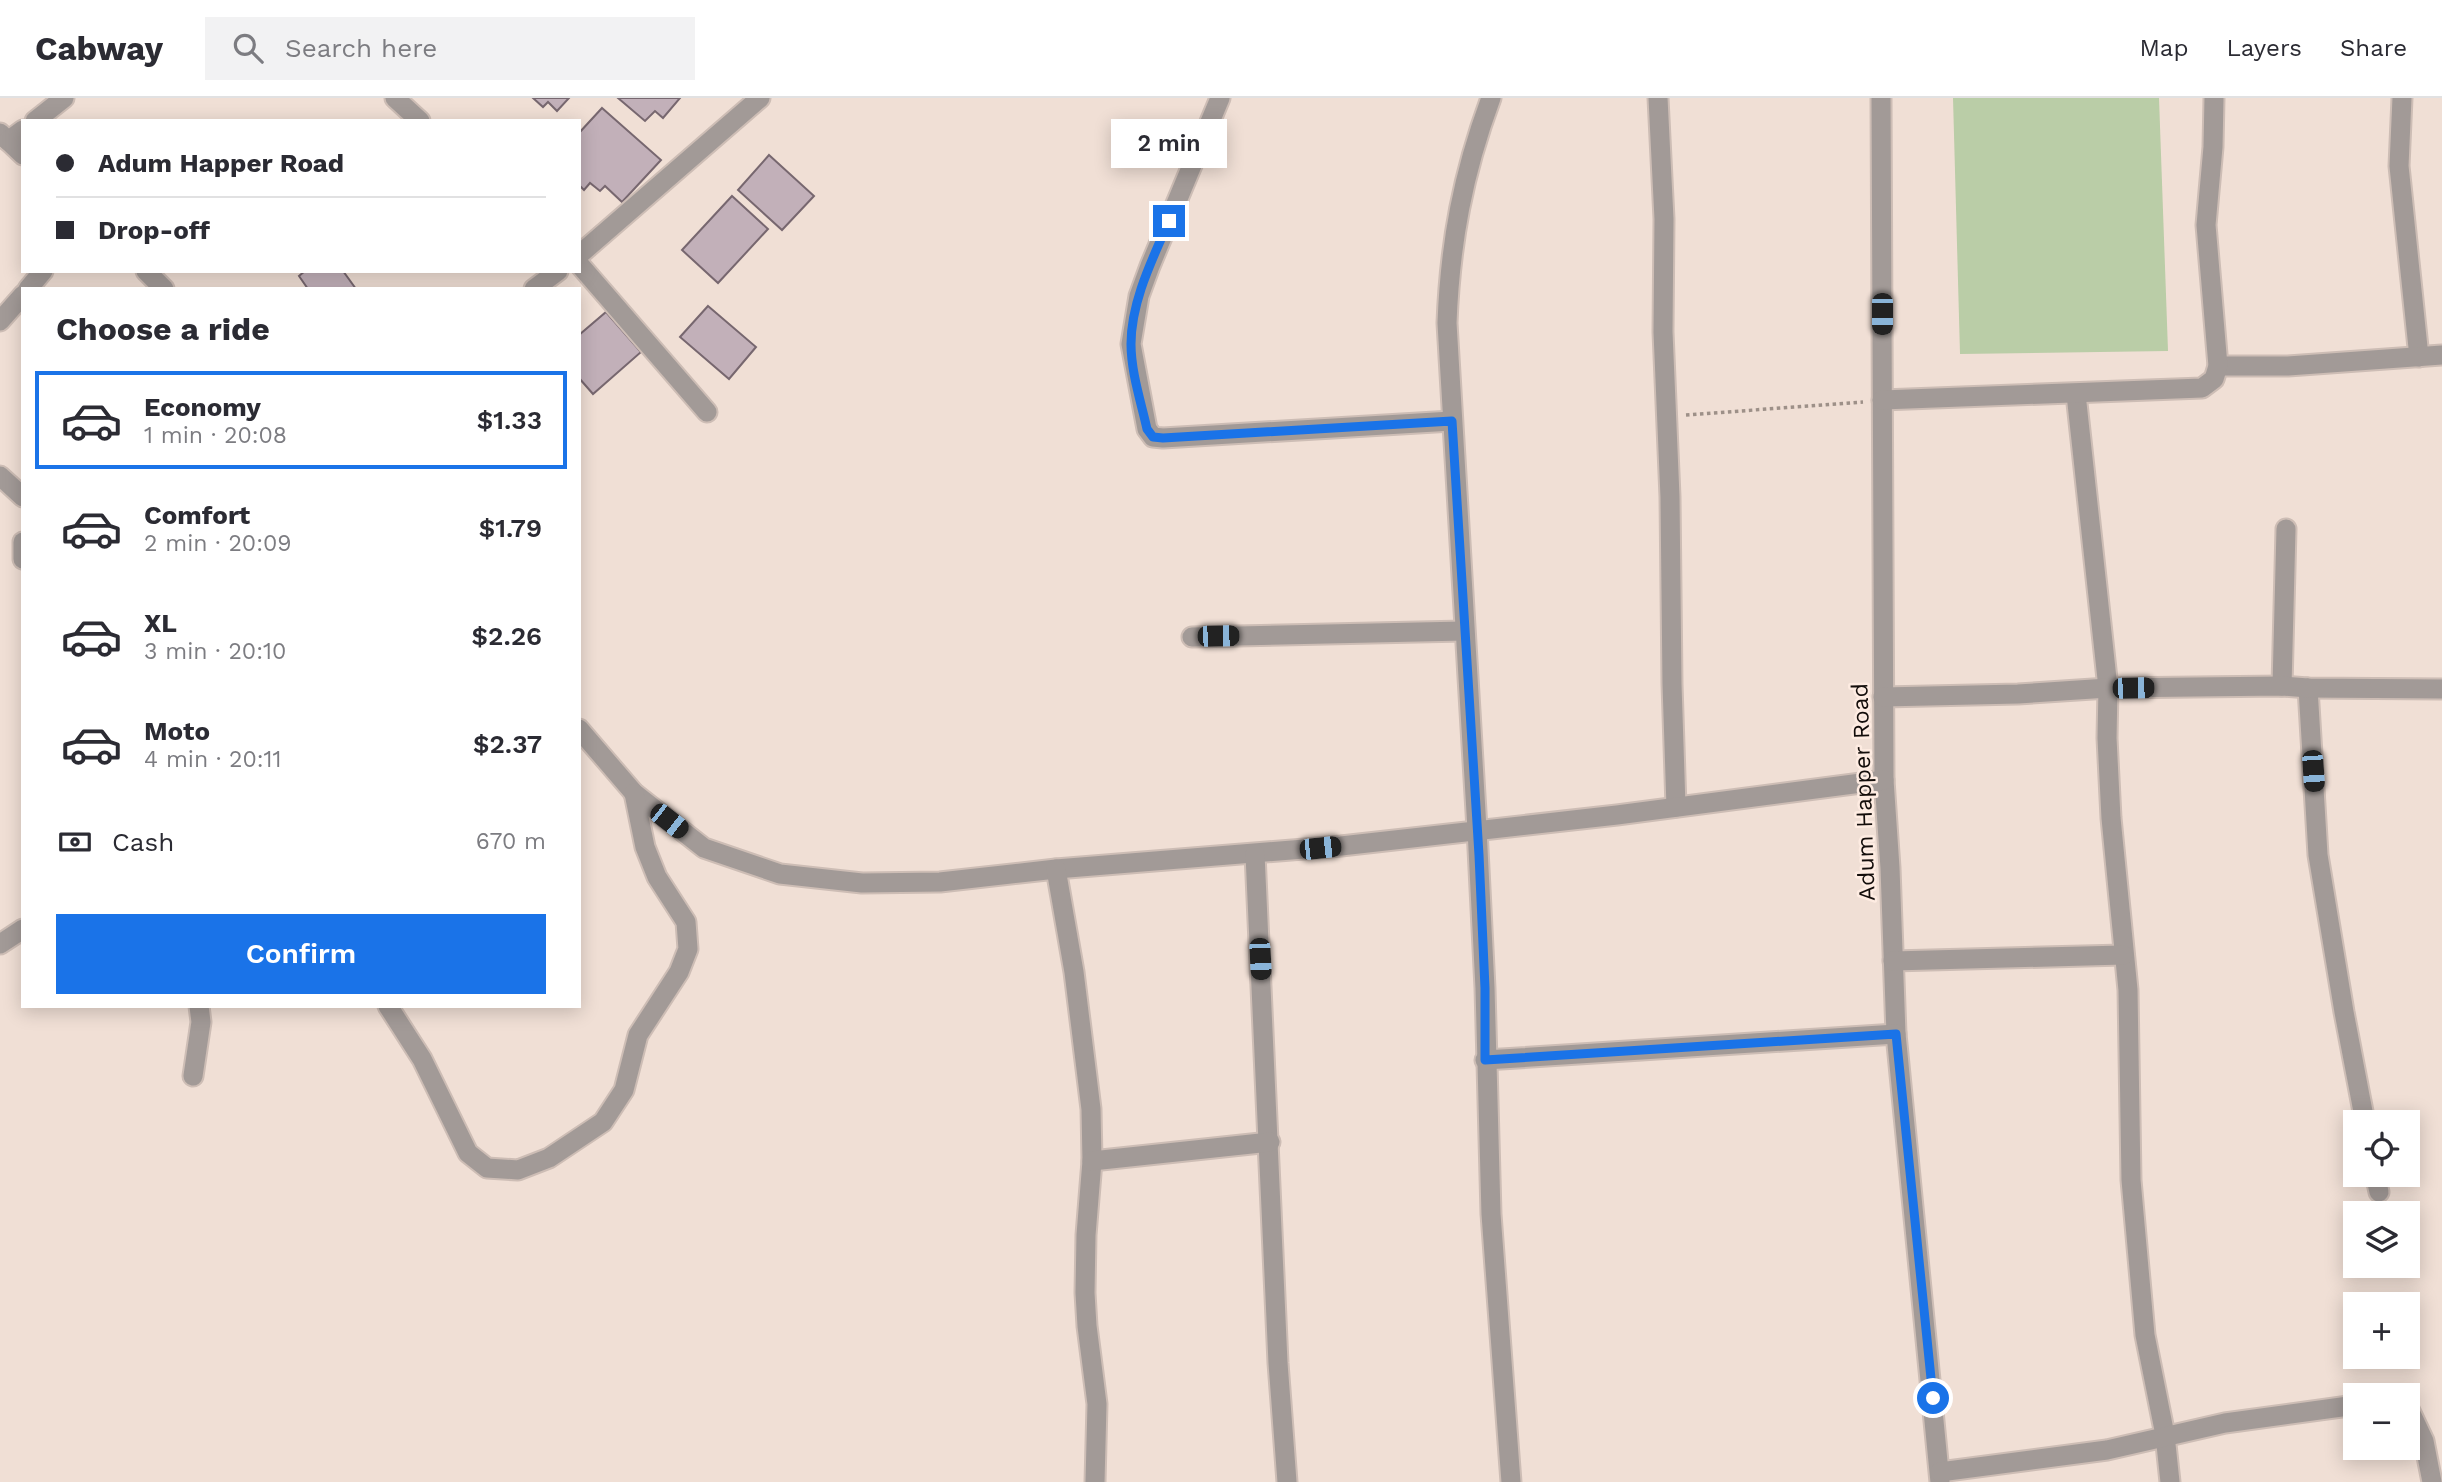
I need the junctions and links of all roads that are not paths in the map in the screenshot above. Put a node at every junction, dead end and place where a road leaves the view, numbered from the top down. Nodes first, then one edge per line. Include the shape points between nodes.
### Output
1 (64, 98) edge
2 (395, 98) edge
3 (760, 98) edge
4 (1220, 98) edge
5 (1491, 98) edge
6 (1658, 98) edge
7 (1881, 98) edge
8 (2214, 98) edge
9 (2402, 98) edge
10 (38, 119) edge
11 (417, 119) edge
12 (581, 253) edge
13 (581, 266) edge
14 (42, 273) edge
15 (148, 273) edge
16 (555, 273) edge
17 (30, 287) edge
18 (162, 287) edge
19 (537, 287) edge
20 (21, 297) edge
21 (0, 321) edge
22 (2442, 355) edge
23 (2419, 357) junction
24 (2218, 366) junction
25 (2076, 394) junction
26 (1882, 400) junction
27 (707, 412) dead end
28 (1452, 421) junction
29 (0, 476) edge
30 (21, 495) edge
31 (2286, 529) dead end
32 (1464, 631) junction
33 (1192, 636) dead end
34 (2282, 686) junction
35 (2108, 688) junction
36 (2308, 688) junction
37 (2442, 689) edge
38 (1883, 697) junction
39 (581, 731) edge
40 (1884, 780) junction
41 (634, 793) junction
42 (1676, 807) junction
43 (1477, 829) junction
44 (1255, 854) junction
45 (1056, 869) junction
46 (21, 930) edge
47 (0, 944) edge
48 (2123, 955) junction
49 (1893, 961) junction
50 (199, 1008) edge
51 (389, 1008) edge
52 (1896, 1034) junction
53 (1485, 1060) junction
54 (193, 1076) dead end
55 (2363, 1110) edge
56 (1270, 1142) junction
57 (1092, 1161) junction
58 (2343, 1407) edge
59 (2420, 1432) edge
60 (2165, 1435) junction
61 (1940, 1477) edge
62 (1095, 1482) edge
63 (1287, 1482) edge
64 (1511, 1482) edge
65 (2170, 1482) edge
66 (2432, 1482) edge

1 - 10 street
2 - 11 street
3 - 12 street
4 - 28 street via 1139,296 1131,344 1147,429 1153,437 1163,438
5 - 28 street via 1463,187 1449,266
6 - 42 street
7 - 26 street, Adum Happer Road
8 - 24 street via 2206,225
9 - 23 street via 2399,166
13 - 27 street
14 - 17 street
15 - 18 street
16 - 19 street
20 - 21 street
22 - 23 street
23 - 24 street
24 - 25 street via 2214,379 2202,388
25 - 26 street
25 - 35 street
26 - 38 street, Adum Happer Road
28 - 32 street
29 - 30 street
31 - 34 street
32 - 33 street
32 - 43 street
34 - 35 street
34 - 36 street
35 - 38 street
35 - 48 street via 2109,786
36 - 37 street
36 - 55 street via 2318,855
38 - 40 street, Adum Happer Road
39 - 41 street
40 - 42 street
40 - 49 street, Adum Happer Road
41 - 45 street via 704,848 780,874 862,883 940,882
41 - 51 street via 645,847 657,877 686,922 688,949 679,972 638,1035 624,1090 603,1122 549,1158 518,1170 487,1168 468,1153 422,1059
42 - 43 street
43 - 44 street
43 - 53 street
44 - 45 street
44 - 56 street
45 - 57 street via 1086,1068
46 - 47 street
48 - 49 street
48 - 60 street via 2128,990 2131,1180 2145,1335
49 - 52 street, Adum Happer Road
50 - 54 street
52 - 53 street
52 - 61 street, Adum Happer Road
53 - 64 street
56 - 57 street
56 - 63 street
57 - 62 street via 1085,1293 1097,1404
58 - 60 street
59 - 66 street
60 - 61 street via 2107,1450
60 - 65 street

